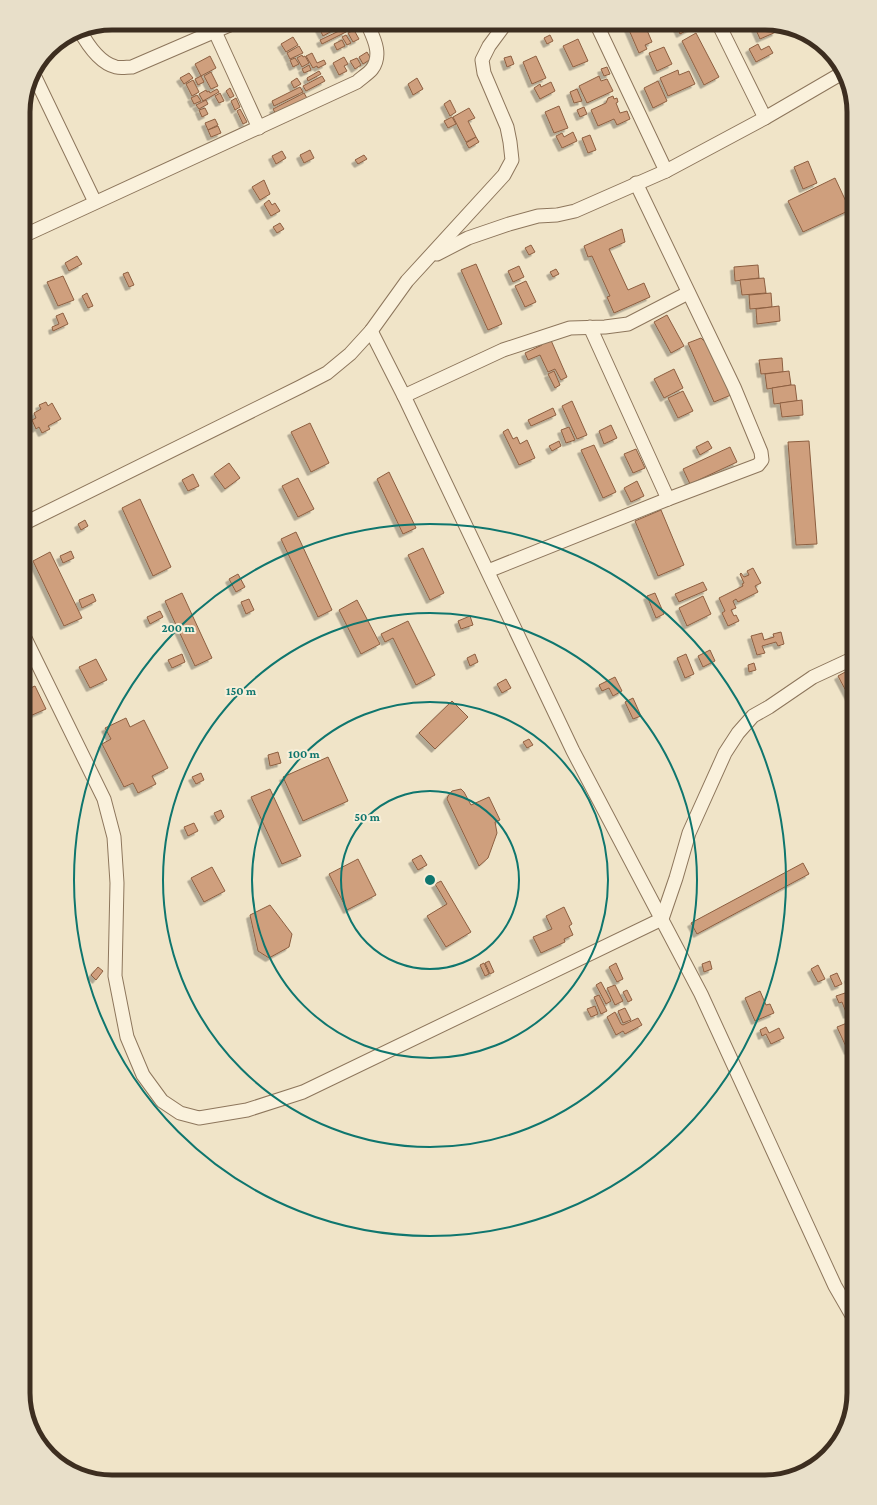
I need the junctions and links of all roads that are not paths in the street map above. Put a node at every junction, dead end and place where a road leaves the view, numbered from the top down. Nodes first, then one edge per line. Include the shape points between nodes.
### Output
1 (206, 30) edge
2 (213, 30) edge
3 (370, 30) edge
4 (501, 30) edge
5 (599, 30) edge
6 (721, 30) edge
7 (82, 35) edge
8 (839, 75) edge
9 (36, 80) edge
10 (765, 118) junction
11 (259, 128) junction
12 (666, 170) junction
13 (636, 184) junction
14 (95, 202) junction
15 (30, 233) edge
16 (428, 258) junction
17 (688, 293) junction
18 (590, 327) junction
19 (371, 331) junction
20 (404, 396) junction
21 (668, 500) junction
22 (30, 521) edge
23 (488, 571) junction
24 (30, 648) edge
25 (847, 661) edge
26 (662, 919) junction
27 (847, 1306) edge

1 - 7 street via 132,67 117,67 106,63
2 - 11 street
3 - 11 street via 377,45 372,69 357,82
4 - 16 street via 482,60 484,73 507,128 512,160 504,174
5 - 12 street
6 - 10 street
8 - 10 street
9 - 14 street
10 - 12 street
11 - 14 street
12 - 13 street
13 - 16 street via 574,211 538,216 488,231
13 - 17 street
14 - 15 street
16 - 19 street via 407,281
17 - 18 street via 628,324
17 - 21 street via 734,387 762,460 758,465
18 - 20 street via 570,328 503,350
18 - 21 street
19 - 20 street
19 - 22 street via 350,354 327,372
20 - 23 street
21 - 23 street
23 - 26 street via 573,751
24 - 26 street via 104,799 114,837 117,883 115,976 127,1037 143,1074 162,1100 180,1113 199,1118 240,1111 303,1092
25 - 26 street via 813,677 753,716 738,733 725,753 689,833
26 - 27 street via 701,994 832,1279

